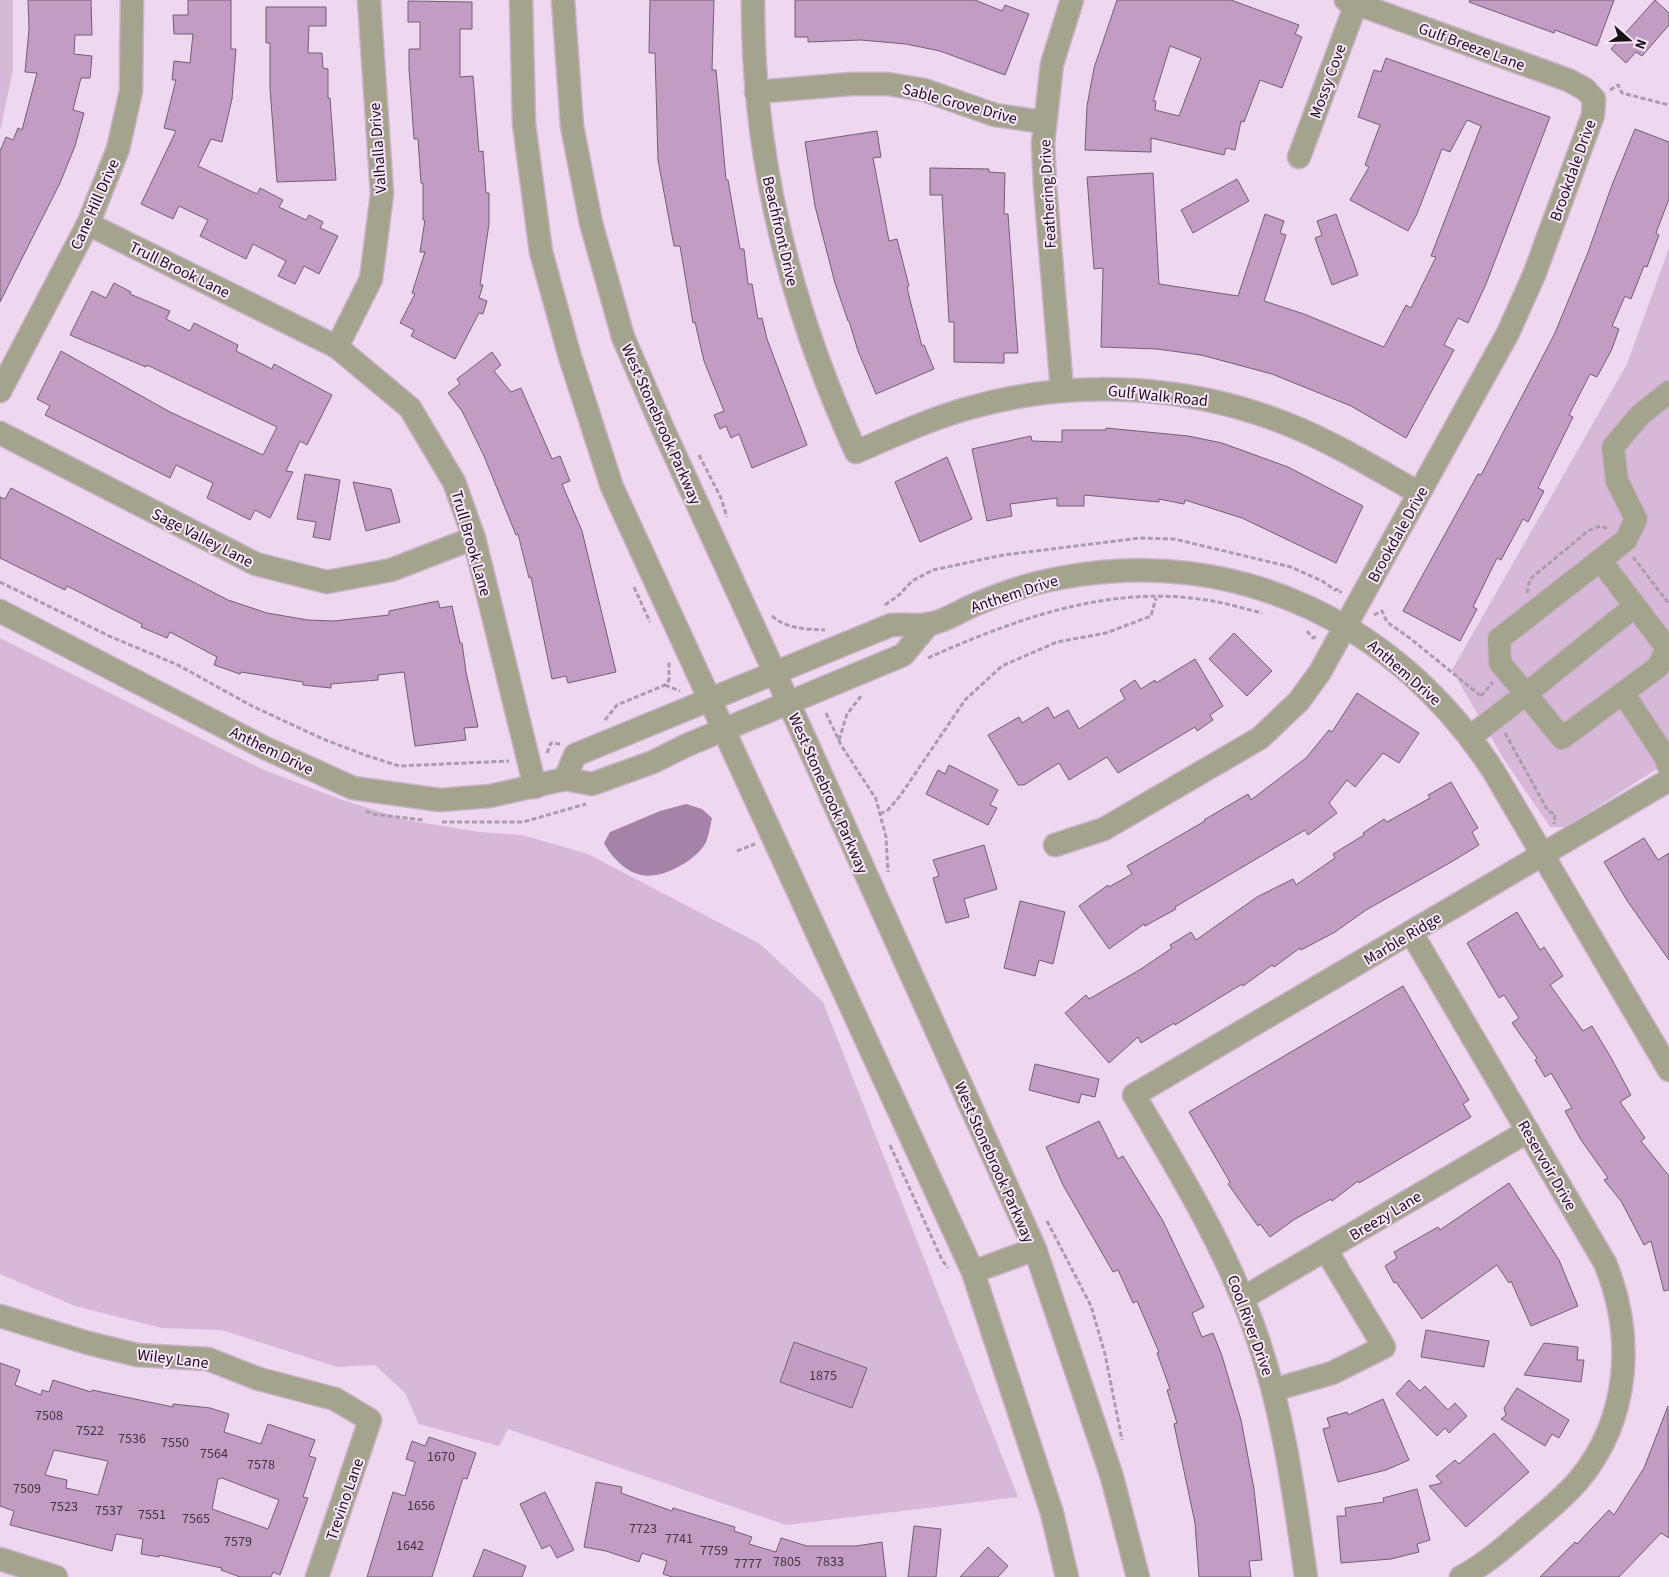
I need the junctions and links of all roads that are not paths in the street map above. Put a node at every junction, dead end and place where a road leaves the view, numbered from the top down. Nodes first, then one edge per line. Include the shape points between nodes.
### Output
1 (132, 0) edge
2 (368, 0) edge
3 (521, 0) edge
4 (563, 0) edge
5 (753, 0) edge
6 (1072, 0) edge
7 (1351, 2) edge
8 (756, 92) junction
9 (1594, 98) joint
10 (1044, 122) junction
11 (1299, 157) dead end
12 (88, 224) junction
13 (337, 347) junction
14 (1062, 390) junction
15 (0, 392) edge
16 (1669, 392) edge
17 (0, 433) edge
18 (856, 452) joint
19 (1420, 493) junction
20 (474, 538) junction
21 (1600, 560) junction
22 (1635, 606) junction
23 (0, 611) edge
24 (929, 624) junction
25 (1346, 625) junction
26 (775, 673) junction
27 (1623, 693) junction
28 (1526, 694) junction
29 (710, 700) junction
30 (788, 703) junction
31 (723, 730) junction
32 (1470, 737) junction
33 (1669, 767) edge
34 (566, 779) junction
35 (1669, 780) edge
36 (535, 787) junction
37 (1055, 845) dead end
38 (1542, 855) junction
39 (1411, 932) junction
40 (1669, 1070) edge
41 (1134, 1095) joint
42 (1528, 1130) junction
43 (1034, 1249) junction
44 (1326, 1250) junction
45 (962, 1273) junction
46 (1243, 1298) junction
47 (0, 1316) edge
48 (1273, 1390) junction
49 (370, 1420) joint
50 (0, 1560) edge
51 (56, 1577) edge
52 (317, 1577) edge
53 (1068, 1577) edge
54 (1138, 1577) edge
55 (1306, 1577) edge
56 (1461, 1577) edge

1 - 12 street, Cane Hill Drive via 130,91 118,150
2 - 13 street, Valhalla Drive via 382,194 371,279
3 - 29 street via 524,124 540,252 612,487
4 - 26 street, West Stonebrook Parkway via 572,126 591,223 623,338
5 - 8 street, Beachfront Drive
6 - 10 street, Feathering Drive via 1052,64
7 - 9 street, Gulf Breeze Lane via 1568,80
7 - 11 street, Mossy Cove
8 - 10 street, Sable Grove Drive via 888,84 924,90 995,115
8 - 18 street, Beachfront Drive via 768,179 787,265 813,349
9 - 19 street, Brookdale Drive via 1593,115 1522,304
10 - 14 street, Feathering Drive via 1045,186
12 - 13 street, Trull Brook Lane
12 - 15 street, Cane Hill Drive
13 - 20 street, Trull Brook Lane via 410,408 454,482
14 - 18 street, Gulf Walk Road via 967,408
14 - 19 street, Gulf Walk Road via 1150,391 1237,407 1319,438
16 - 21 street via 1640,415 1613,447 1617,481 1636,519 1626,540
17 - 20 street, Sage Valley Lane via 256,564 326,582 391,570
19 - 25 street, Brookdale Drive
20 - 36 street, Trull Brook Lane
21 - 22 street
21 - 28 street via 1498,639 1500,663
22 - 27 street via 1667,648 1658,667
22 - 28 street
23 - 36 street, Anthem Drive via 265,748 353,788 440,800 490,796
24 - 25 street, Anthem Drive via 1002,593 1031,585 1089,573 1148,570 1207,576 1255,587
24 - 26 street, Anthem Drive via 891,624
24 - 30 street, Anthem Drive via 903,655
25 - 32 street, Anthem Drive via 1410,671
25 - 37 street, Brookdale Drive via 1300,701 1260,738 1104,829
26 - 29 street, Anthem Drive
26 - 30 street, West Stonebrook Parkway
27 - 28 street via 1562,738
27 - 33 street
28 - 32 street
29 - 31 street
29 - 34 street, Anthem Drive via 575,754
30 - 31 street, Anthem Drive
30 - 43 street, West Stonebrook Parkway
31 - 34 street, Anthem Drive via 653,762 592,784
31 - 45 street
32 - 38 street, Anthem Drive
34 - 36 street, Anthem Drive
35 - 38 street, Marble Ridge
38 - 39 street, Marble Ridge
38 - 40 street, Anthem Drive
39 - 41 street, Marble Ridge
39 - 42 street, Reservoir Drive
41 - 46 street, Cool River Drive via 1208,1223
42 - 44 street, Breezy Lane
42 - 56 street, Reservoir Drive via 1605,1263 1618,1300 1624,1358 1619,1397 1614,1416 1589,1466 1566,1494 1500,1551
43 - 45 street
43 - 54 street, West Stonebrook Parkway via 1112,1478
44 - 46 street, Breezy Lane
44 - 48 street via 1384,1347 1332,1374
45 - 53 street via 1052,1513
46 - 48 street, Cool River Drive
47 - 49 street, Wiley Lane via 137,1355 208,1360 259,1379 335,1400
48 - 55 street, Cool River Drive via 1289,1457
49 - 52 street, Trevino Lane
50 - 51 street

